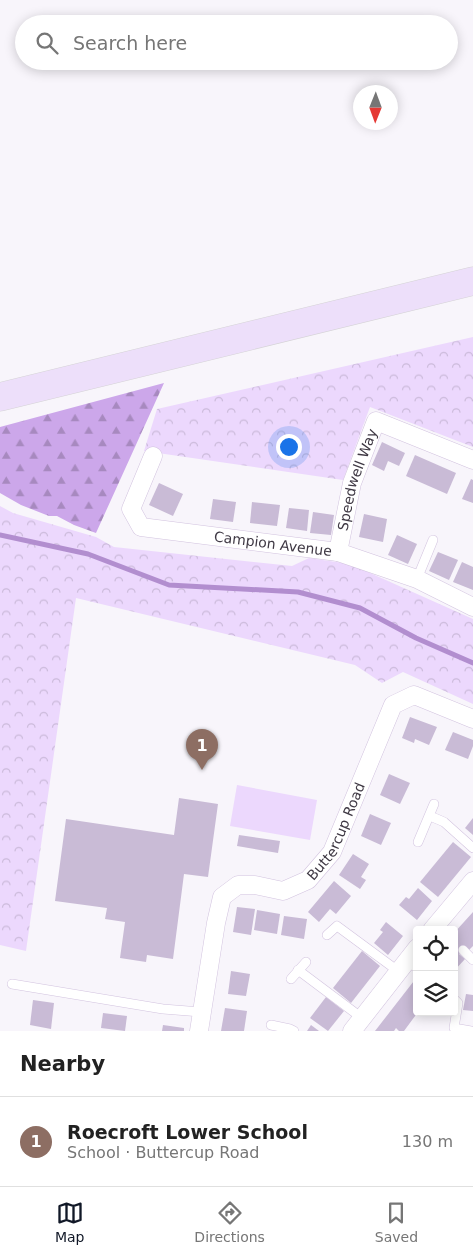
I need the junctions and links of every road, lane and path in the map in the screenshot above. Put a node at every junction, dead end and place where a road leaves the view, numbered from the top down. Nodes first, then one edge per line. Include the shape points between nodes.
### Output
1 (473, 281) edge
2 (0, 396) edge
3 (153, 456) dead end
4 (473, 460) edge
5 (433, 540) dead end
6 (338, 552) junction
7 (417, 580) junction
8 (473, 607) edge
9 (473, 719) edge
10 (434, 804) dead end
11 (430, 816) junction
12 (418, 842) dead end
13 (473, 848) edge
14 (473, 881) edge
15 (437, 926) edge
16 (327, 935) dead end
17 (463, 950) dead end
18 (473, 960) edge
19 (306, 962) dead end
20 (409, 962) edge
21 (298, 970) junction
22 (291, 980) dead end
23 (12, 984) dead end
24 (201, 1012) junction
25 (456, 1016) edge
26 (357, 1024) edge
27 (271, 1025) dead end
28 (199, 1031) edge
29 (294, 1031) edge
30 (471, 1031) edge

1 - 2 main road
3 - 6 street, Campion Avenue via 131,509 141,527
4 - 6 street, Speedwell Way via 376,422 352,483
5 - 7 lane
6 - 7 street, Campion Avenue
7 - 8 street, Campion Avenue
9 - 24 street, Buttercup Road via 414,695 393,705 332,852 308,880 283,891 238,885 222,896
10 - 11 lane
11 - 12 lane
11 - 13 lane via 444,822
14 - 15 street
16 - 20 lane via 337,926
17 - 18 lane
19 - 21 lane
20 - 26 street
21 - 22 lane
21 - 26 lane
23 - 24 lane via 163,1009
24 - 28 street, Buttercup Road
25 - 30 lane via 454,1028
27 - 29 lane

